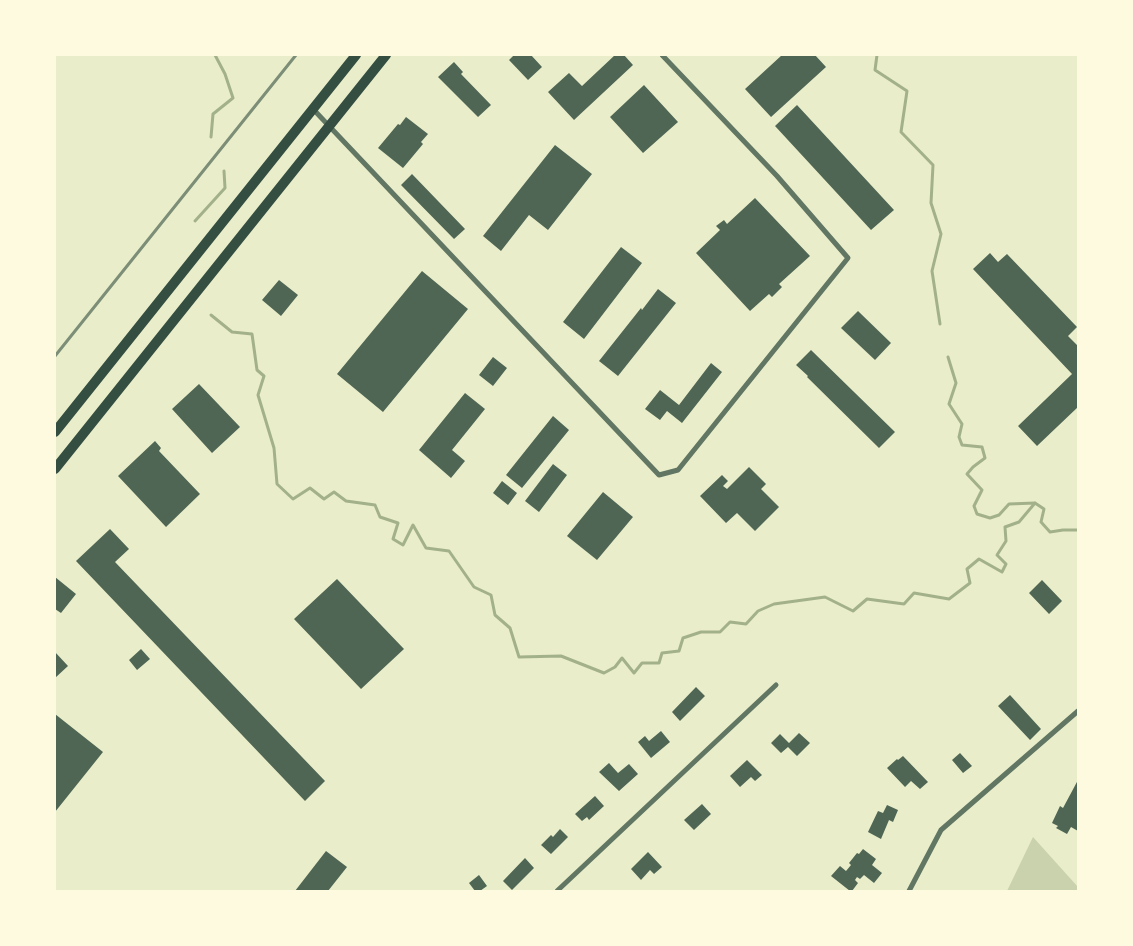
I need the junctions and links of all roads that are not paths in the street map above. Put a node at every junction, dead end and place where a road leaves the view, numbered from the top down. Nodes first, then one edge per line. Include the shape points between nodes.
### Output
1 (356, 55) edge
2 (386, 55) edge
3 (662, 55) edge
4 (313, 109) junction
5 (329, 126) junction
6 (55, 432) edge
7 (55, 469) edge
8 (776, 685) dead end
9 (1078, 711) edge
10 (557, 891) edge
11 (910, 891) edge

1 - 4 highway
2 - 5 highway
3 - 5 street via 848,258 678,470 659,475
4 - 5 street
4 - 6 highway
5 - 7 highway
8 - 10 street
9 - 11 street via 941,830

